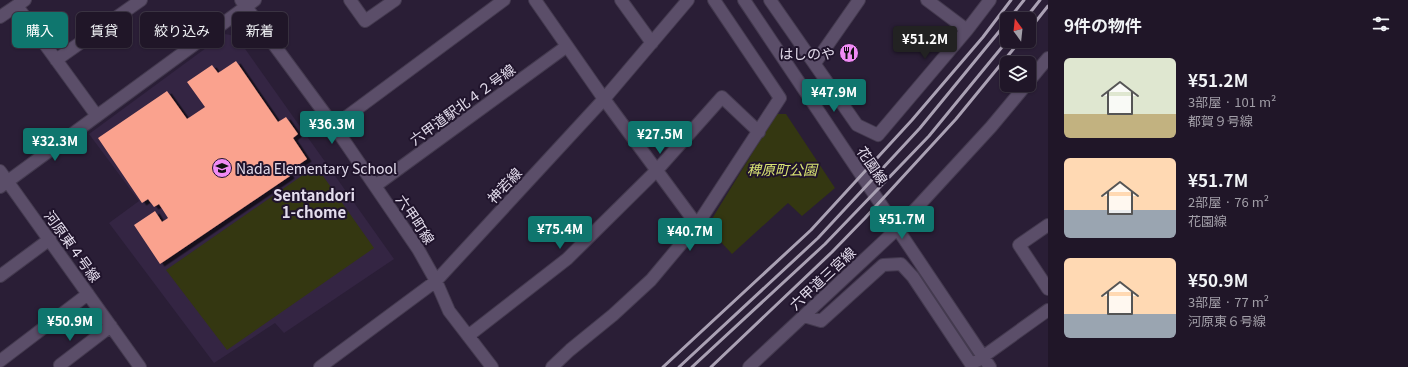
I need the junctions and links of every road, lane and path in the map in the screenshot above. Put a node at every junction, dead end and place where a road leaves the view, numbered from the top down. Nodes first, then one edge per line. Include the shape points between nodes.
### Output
1 (142, 0) edge
2 (350, 0) edge
3 (395, 0) edge
4 (504, 0) edge
5 (535, 0) edge
6 (621, 0) edge
7 (688, 0) edge
8 (714, 0) edge
9 (744, 0) edge
10 (770, 0) edge
11 (859, 0) edge
12 (927, 0) edge
13 (990, 0) edge
14 (247, 2) edge
15 (21, 3) edge
16 (0, 18) edge
17 (967, 30) junction
18 (652, 43) junction
19 (567, 46) junction
20 (1048, 58) edge
21 (56, 60) junction
22 (815, 63) junction
23 (1036, 73) edge
24 (1020, 92) edge
25 (604, 99) junction
26 (97, 116) junction
27 (334, 126) junction
28 (759, 132) junction
29 (0, 170) edge
30 (657, 170) junction
31 (4, 184) edge
32 (375, 186) junction
33 (697, 225) junction
34 (1048, 225) edge
35 (898, 228) junction
36 (50, 240) junction
37 (0, 276) edge
38 (436, 282) junction
39 (1048, 289) edge
40 (88, 294) junction
41 (1048, 310) edge
42 (804, 316) junction
43 (111, 326) junction
44 (468, 336) junction
45 (983, 357) junction
46 (0, 361) edge
47 (969, 366) edge
48 (61, 367) edge
49 (140, 367) edge
50 (320, 367) edge
51 (492, 367) edge
52 (552, 367) edge
53 (750, 367) edge
54 (990, 367) edge

1 - 21 street
2 - 3 street via 365,21
4 - 27 street
5 - 19 street
6 - 18 street
7 - 18 street, 神若線
8 - 28 street via 780,98
9 - 35 street, 花園線
10 - 22 street
11 - 22 street
12 - 17 street
13 - 17 street
14 - 26 street
14 - 27 street, 六甲町線
15 - 16 street
15 - 21 street
17 - 22 street via 878,135 857,125
18 - 25 street, 神若線
19 - 25 street
19 - 32 street, 六甲道駅北４２号線
20 - 23 street
21 - 26 street
24 - 35 street, 六甲道三宮線
25 - 30 street
25 - 38 street, 神若線
26 - 31 street
27 - 32 street, 六甲町線
28 - 30 street via 722,98
28 - 33 street
29 - 31 street, 河原東４号線
30 - 33 street
30 - 44 street via 564,262
31 - 36 street, 河原東４号線
32 - 38 street, 六甲町線 via 418,248
33 - 52 street via 651,280
34 - 39 street via 1019,245
35 - 42 street, 六甲道三宮線
35 - 45 street, 花園線
36 - 37 street
36 - 40 street, 河原東４号線
38 - 44 street, 六甲町線 via 449,311
38 - 50 street, 神若線
40 - 43 street, 河原東４号線
40 - 46 street
41 - 45 street
42 - 47 street via 821,321 884,265 901,264 913,277
42 - 53 street, 六甲道三宮線
43 - 48 street via 60,365
43 - 49 street, 河原東４号線
44 - 51 street, 六甲町線
45 - 47 street
45 - 54 street, 花園線

